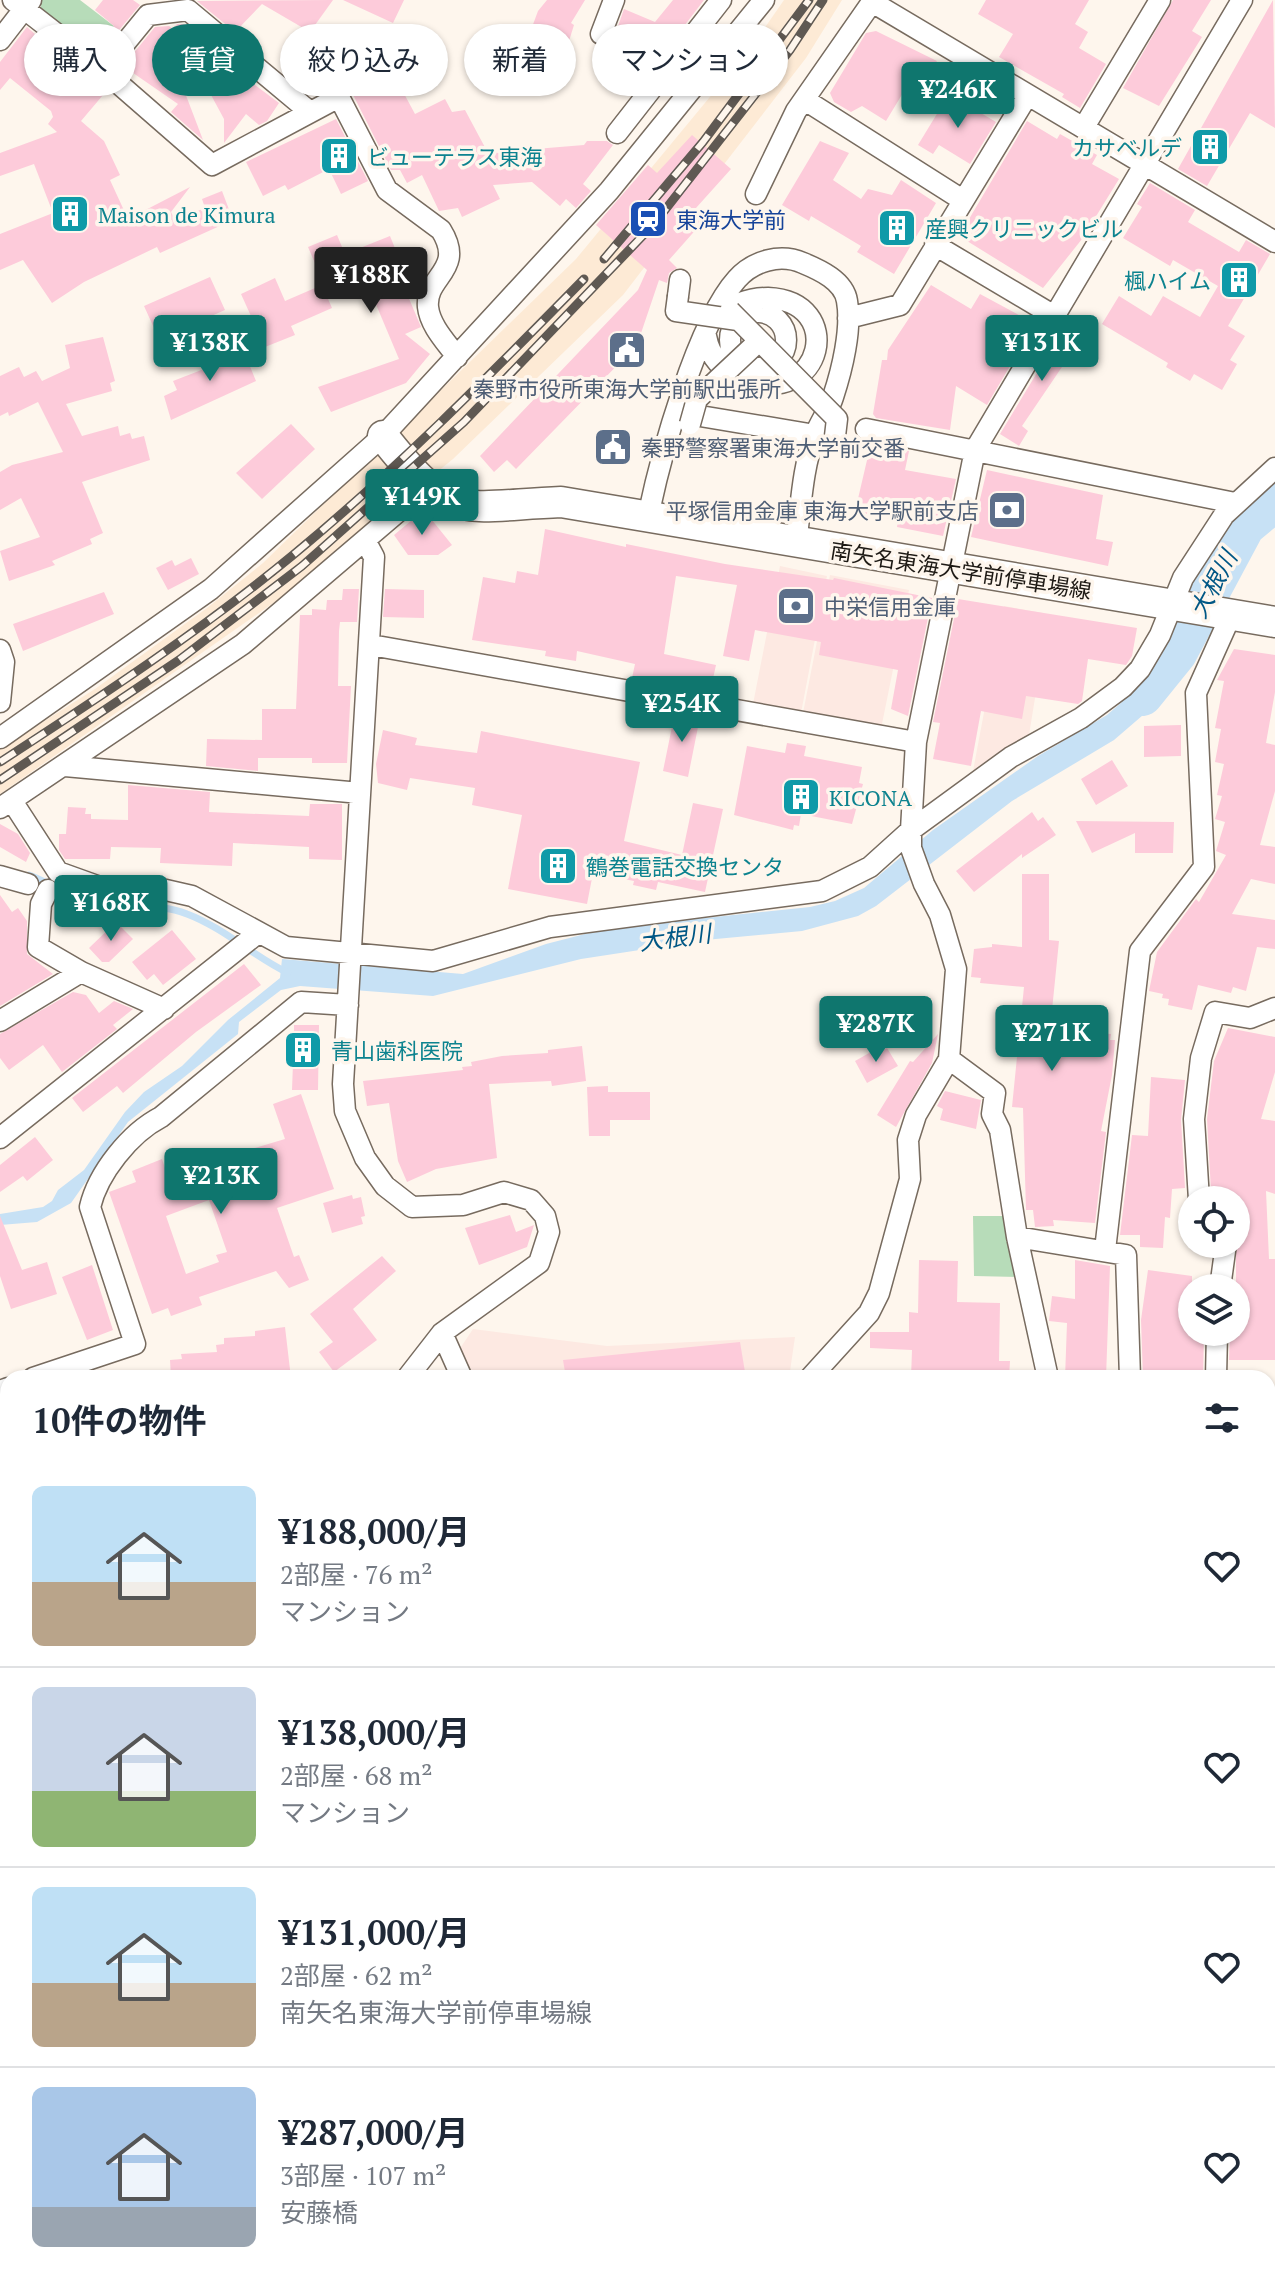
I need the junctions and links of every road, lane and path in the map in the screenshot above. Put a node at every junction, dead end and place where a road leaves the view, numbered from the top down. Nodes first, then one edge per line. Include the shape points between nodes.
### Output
1 (614, 0) edge
2 (721, 0) edge
3 (764, 0) edge
4 (1160, 0) edge
5 (1242, 0) edge
6 (23, 2) edge
7 (49, 24) edge
8 (605, 24) edge
9 (136, 30) edge
10 (0, 40) edge
11 (133, 96) edge
12 (1027, 96) junction
13 (805, 100) junction
14 (310, 112) junction
15 (1084, 127) junction
16 (617, 133) dead end
17 (1142, 164) junction
18 (756, 194) dead end
19 (961, 199) junction
20 (1275, 242) edge
21 (935, 245) junction
22 (680, 280) dead end
23 (1056, 317) junction
24 (848, 318) junction
25 (722, 322) junction
26 (759, 341) junction
27 (457, 357) junction
28 (779, 360) junction
29 (738, 361) junction
30 (683, 418) junction
31 (833, 428) junction
32 (866, 429) dead end
33 (383, 436) junction
34 (975, 450) junction
35 (1275, 468) edge
36 (427, 487) junction
37 (1235, 503) junction
38 (648, 517) junction
39 (366, 542) junction
40 (796, 543) junction
41 (951, 568) junction
42 (1174, 605) junction
43 (1226, 614) junction
44 (1275, 622) edge
45 (371, 645) junction
46 (0, 650) edge
47 (0, 702) edge
48 (0, 738) edge
49 (916, 742) junction
50 (65, 766) junction
51 (360, 793) junction
52 (6, 804) edge
53 (911, 839) junction
54 (0, 876) edge
55 (28, 884) dead end
56 (48, 890) dead end
57 (258, 933) junction
58 (351, 956) junction
59 (81, 972) junction
60 (348, 999) junction
61 (1275, 1008) edge
62 (164, 1009) junction
63 (0, 1021) edge
64 (949, 1059) junction
65 (0, 1138) edge
66 (1198, 1186) edge
67 (1017, 1237) junction
68 (1105, 1250) junction
69 (442, 1333) junction
70 (1217, 1346) edge
71 (57, 1370) edge
72 (413, 1370) edge
73 (458, 1370) edge
74 (817, 1370) edge
75 (1046, 1370) edge
76 (1130, 1370) edge
77 (1216, 1370) edge

1 - 8 street
2 - 16 street
3 - 27 street via 609,191
4 - 15 street
5 - 17 street
6 - 7 street
6 - 10 street
9 - 14 street via 148,15 188,10
11 - 14 street via 212,165
12 - 13 street via 872,2
12 - 15 street
12 - 19 street
13 - 18 street
13 - 19 street
14 - 27 street via 339,97 387,190 441,230 447,267 428,307
15 - 17 street
17 - 20 street
17 - 23 street
19 - 21 street
21 - 23 street
21 - 24 street via 900,305
22 - 25 street, bridge via 676,311
23 - 34 street
24 - 25 street via 841,285 815,268 781,258 758,263 736,280
24 - 31 street via 833,398
25 - 25 street via 729,307 742,301 782,299 799,305 816,331 812,359 794,381 746,380 718,363 709,350
25 - 26 street, bridge
25 - 28 street via 755,312 772,315 786,337
25 - 29 street
25 - 30 street
26 - 28 street, bridge
26 - 29 street, bridge
27 - 33 street
28 - 29 street via 762,369
28 - 31 street, bridge
29 - 30 street, bridge
30 - 31 street
30 - 38 street
31 - 40 street
32 - 34 street
33 - 36 main road
33 - 48 street via 211,589
34 - 37 street
34 - 41 street
35 - 37 street
36 - 38 main road, 南矢名東海大学前停車場線 via 470,508 561,502
36 - 39 street
37 - 42 street via 1183,578
38 - 40 main road, 南矢名東海大学前停車場線
39 - 45 street via 374,557
39 - 50 street via 243,644
40 - 41 main road, 南矢名東海大学前停車場線
41 - 42 main road, 南矢名東海大学前停車場線
41 - 49 street
42 - 43 main road, 南矢名東海大学前停車場線
42 - 53 street via 1140,669 1123,687 1081,718 1011,757
43 - 44 main road, 南矢名東海大学前停車場線
43 - 68 street via 1196,693 1204,867 1140,951
45 - 49 street
45 - 51 street
46 - 47 street
49 - 53 street
50 - 51 street
50 - 52 street
51 - 58 street
52 - 57 street via 58,872 111,891 157,888 192,896
53 - 58 street via 822,891 550,927 433,961
53 - 64 street via 956,969
54 - 55 street
56 - 59 street via 41,904 38,947
57 - 58 street via 286,947
57 - 62 street
58 - 60 street
59 - 62 street
59 - 63 street
60 - 69 street via 345,1111 365,1158 385,1186 412,1207 463,1205 504,1192 531,1200 545,1216 549,1232 539,1263
60 - 71 street via 301,1002 161,1117 141,1127 94,1189 90,1207 135,1344
61 - 66 street via 1250,1018 1215,1012 1201,1058 1194,1119
62 - 65 street
64 - 67 street via 995,1093 992,1114 1000,1130
64 - 74 street via 916,1115 908,1140 910,1179 879,1293 869,1313
67 - 68 street
67 - 75 street
68 - 76 street via 1126,1255
69 - 72 street
69 - 73 street
70 - 77 street

